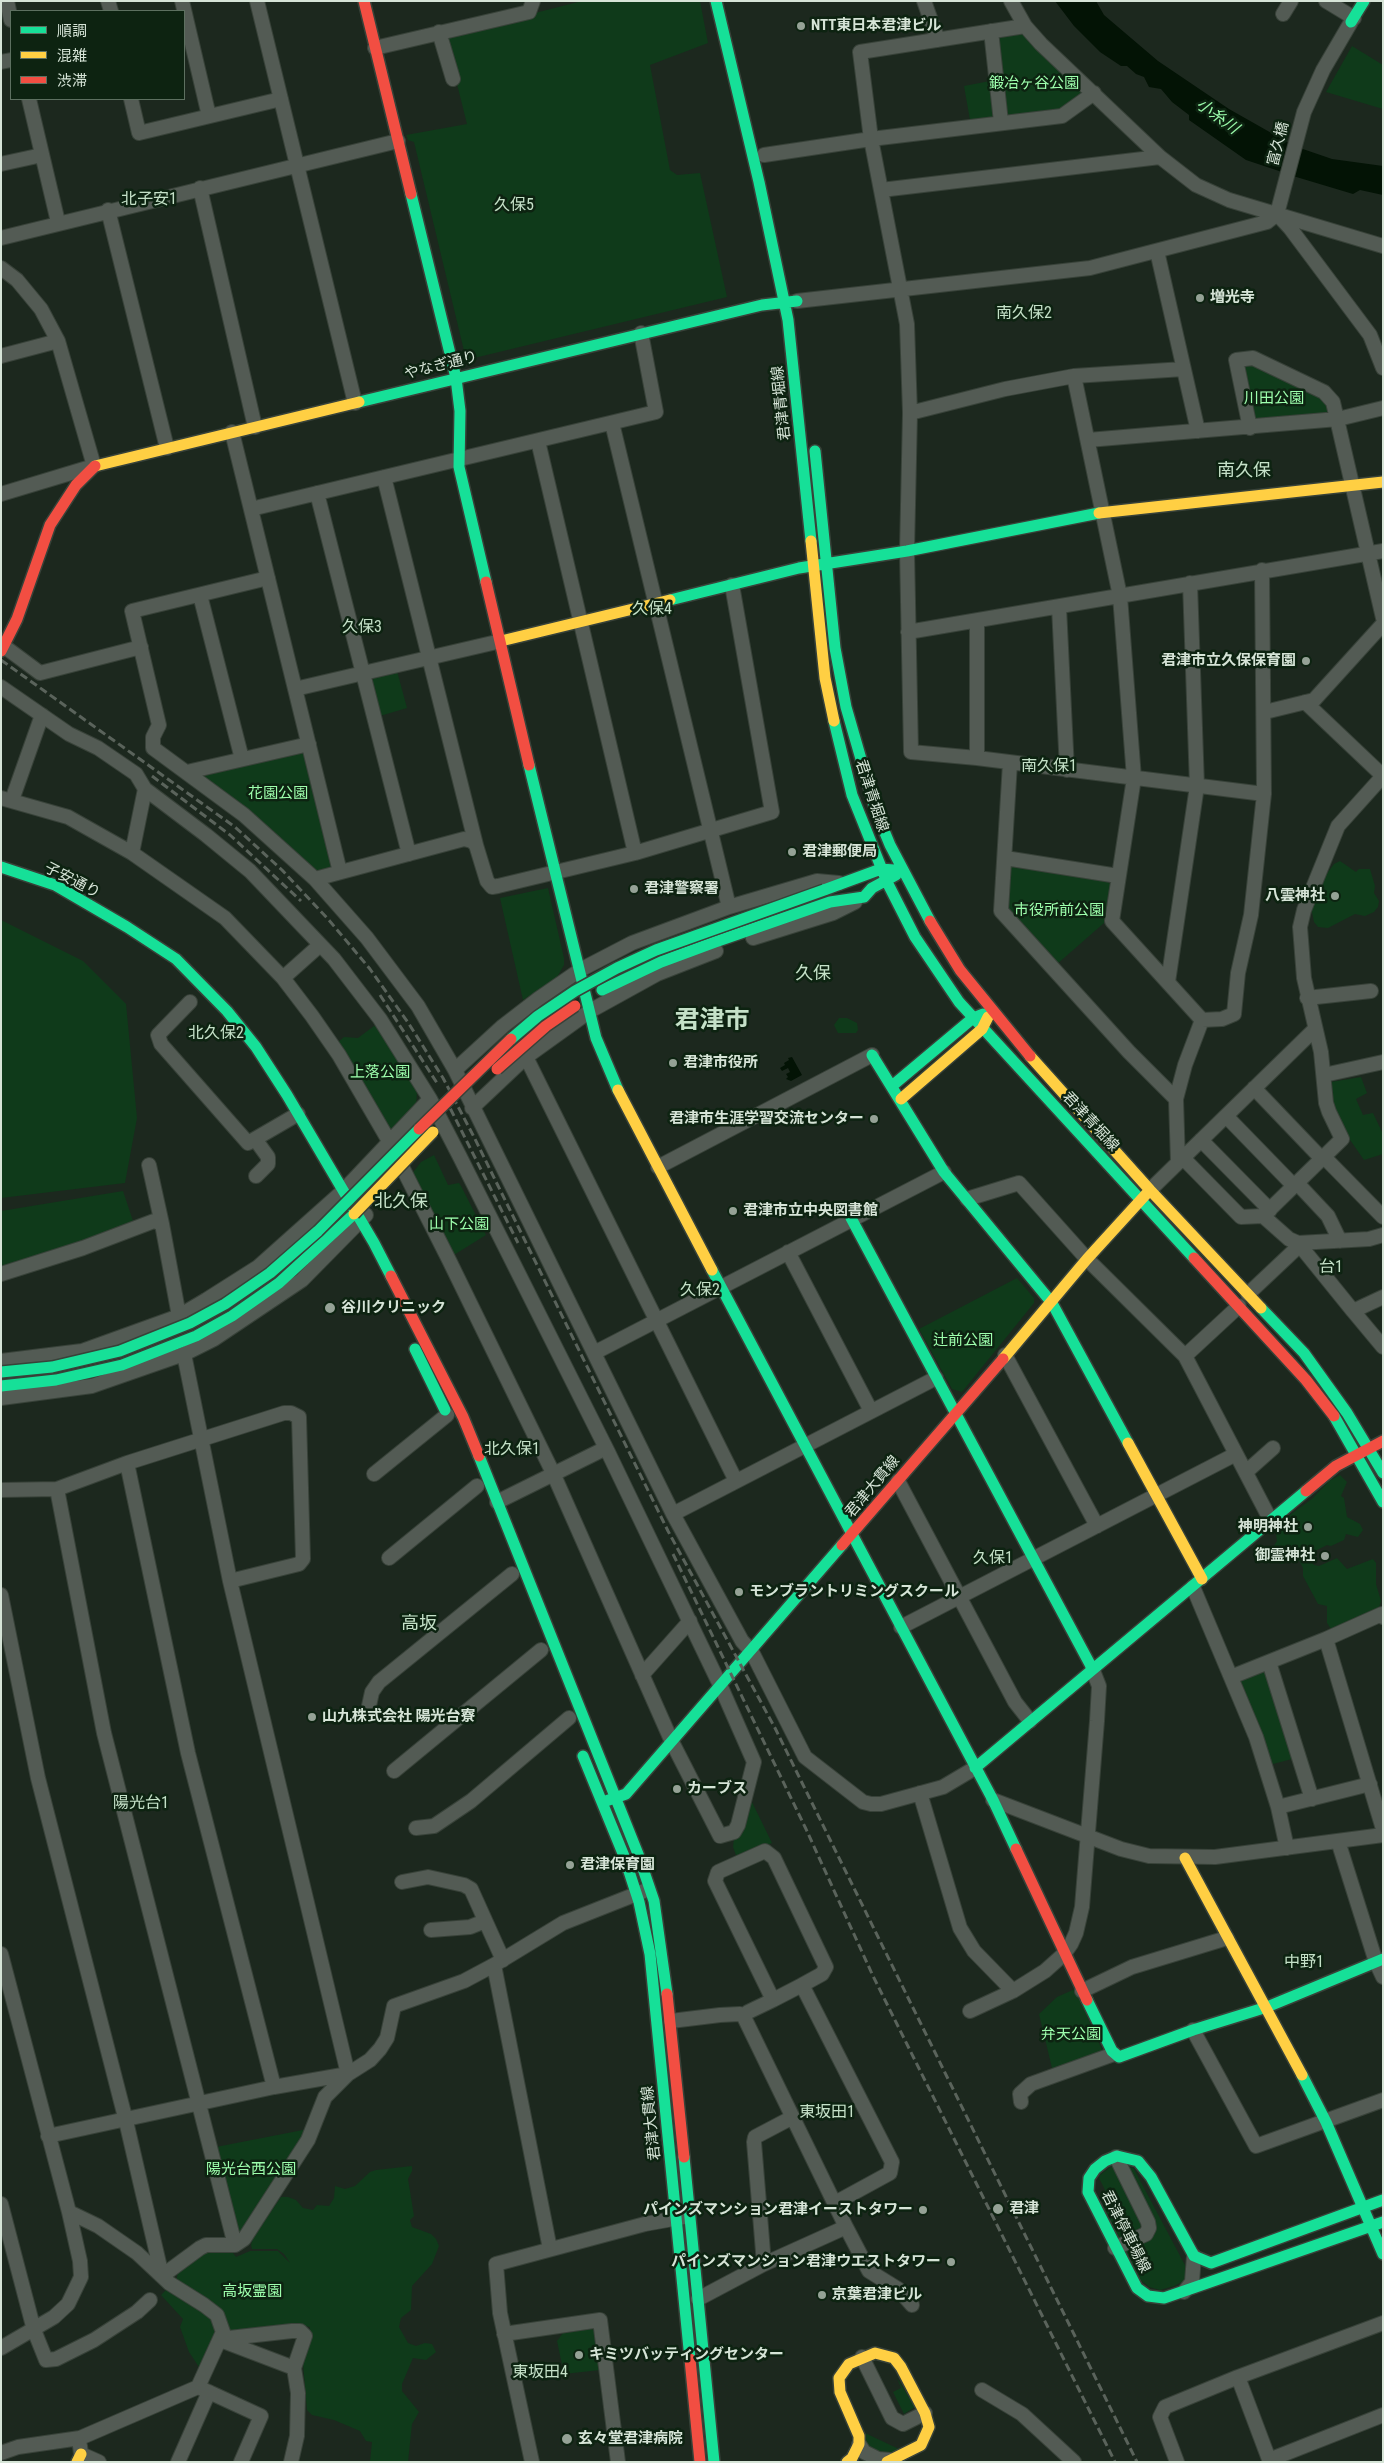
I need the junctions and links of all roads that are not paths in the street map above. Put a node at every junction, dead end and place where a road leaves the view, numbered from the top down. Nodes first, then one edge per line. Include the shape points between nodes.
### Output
1 (7, 1) edge
2 (257, 1) edge
3 (364, 1) edge
4 (533, 1) edge
5 (716, 1) edge
6 (726, 1) edge
7 (924, 1) edge
8 (1011, 1) edge
9 (1291, 1) edge
10 (1326, 1) edge
11 (1364, 1) edge
12 (185, 14) edge
13 (1282, 14) dead end
14 (10, 15) edge
15 (1353, 20) junction
16 (1025, 26) junction
17 (991, 31) junction
18 (439, 32) junction
19 (938, 40) junction
20 (375, 48) junction
21 (452, 79) dead end
22 (1094, 93) junction
23 (281, 99) junction
24 (29, 100) edge
25 (131, 100) edge
26 (209, 116) junction
27 (1001, 122) junction
28 (871, 139) junction
29 (398, 141) junction
30 (42, 155) junction
31 (764, 155) junction
32 (1160, 157) junction
33 (1, 164) edge
34 (297, 165) junction
35 (200, 188) junction
36 (881, 190) junction
37 (108, 210) junction
38 (1279, 210) junction
39 (779, 219) dead end
40 (58, 222) junction
41 (1, 238) edge
42 (1383, 246) edge
43 (1157, 251) junction
44 (1, 268) edge
45 (899, 289) junction
46 (794, 301) junction
47 (641, 333) junction
48 (58, 341) junction
49 (1, 356) edge
50 (1383, 368) edge
51 (1184, 369) junction
52 (1074, 376) junction
53 (456, 378) junction
54 (355, 403) junction
55 (1383, 408) edge
56 (910, 413) junction
57 (1338, 419) junction
58 (612, 423) junction
59 (255, 427) junction
60 (1250, 428) junction
61 (1198, 431) junction
62 (232, 432) junction
63 (813, 436) dead end
64 (1088, 440) junction
65 (538, 441) junction
66 (167, 448) junction
67 (459, 460) junction
68 (94, 466) junction
69 (384, 476) junction
70 (1383, 482) edge
71 (1351, 486) junction
72 (1, 494) edge
73 (317, 494) junction
74 (251, 509) junction
75 (1103, 512) junction
76 (1383, 550) edge
77 (907, 551) junction
78 (1367, 552) junction
79 (826, 563) junction
80 (813, 566) junction
81 (1262, 570) junction
82 (268, 578) junction
83 (1190, 583) junction
84 (732, 584) junction
85 (200, 595) junction
86 (1120, 596) junction
87 (656, 603) junction
88 (1059, 607) junction
89 (1383, 618) edge
90 (581, 621) junction
91 (977, 621) junction
92 (1383, 624) edge
93 (908, 632) junction
94 (501, 641) junction
95 (2, 647) edge
96 (141, 647) junction
97 (430, 658) junction
98 (363, 673) junction
99 (1, 687) edge
100 (295, 688) junction
101 (1305, 702) junction
102 (1264, 712) junction
103 (42, 715) junction
104 (308, 744) junction
105 (977, 758) junction
106 (242, 760) junction
107 (1010, 763) junction
108 (1067, 770) junction
109 (187, 772) junction
110 (1383, 776) edge
111 (1134, 778) junction
112 (1197, 786) junction
113 (145, 789) junction
114 (1264, 794) junction
115 (7, 799) edge
116 (711, 830) junction
117 (476, 846) junction
118 (132, 853) junction
119 (635, 853) junction
120 (409, 854) junction
121 (1006, 858) junction
122 (1, 867) edge
123 (881, 869) junction
124 (556, 870) junction
125 (903, 871) junction
126 (340, 872) junction
127 (1118, 876) junction
128 (315, 879) junction
129 (887, 882) junction
130 (843, 883) junction
131 (864, 897) junction
132 (728, 907) junction
133 (320, 945) junction
134 (580, 970) junction
135 (283, 978) junction
136 (1168, 982) junction
137 (1371, 991) dead end
138 (1307, 998) junction
139 (190, 1002) dead end
140 (590, 1010) junction
141 (992, 1010) junction
142 (973, 1018) junction
143 (1202, 1020) junction
144 (982, 1029) junction
145 (1314, 1030) junction
146 (872, 1055) joint
147 (526, 1057) junction
148 (1383, 1062) edge
149 (455, 1070) junction
150 (1324, 1075) junction
151 (892, 1086) junction
152 (1254, 1088) junction
153 (430, 1099) junction
154 (901, 1099) junction
155 (1176, 1099) junction
156 (472, 1108) junction
157 (298, 1114) junction
158 (1226, 1116) junction
159 (447, 1131) junction
160 (254, 1139) junction
161 (1201, 1140) junction
162 (389, 1141) junction
163 (1323, 1158) junction
164 (1180, 1160) junction
165 (149, 1165) dead end
166 (658, 1167) junction
167 (405, 1172) junction
168 (944, 1172) junction
169 (256, 1176) dead end
170 (1295, 1184) junction
171 (342, 1192) junction
172 (1145, 1195) junction
173 (967, 1200) junction
174 (1266, 1213) junction
175 (1383, 1217) edge
176 (851, 1218) junction
177 (162, 1224) junction
178 (361, 1224) junction
179 (1383, 1235) edge
180 (1340, 1241) junction
181 (1299, 1244) junction
182 (788, 1252) junction
183 (1087, 1259) junction
184 (1, 1274) edge
185 (721, 1287) junction
186 (1248, 1294) junction
187 (1383, 1297) edge
188 (1052, 1303) junction
189 (1239, 1306) junction
190 (1353, 1311) junction
191 (178, 1316) junction
192 (656, 1320) junction
193 (1383, 1347) edge
194 (594, 1353) junction
195 (184, 1354) junction
196 (1005, 1355) junction
197 (1185, 1356) junction
198 (1, 1361) edge
199 (1, 1372) edge
200 (936, 1378) junction
201 (1, 1386) edge
202 (1, 1398) edge
203 (871, 1412) junction
204 (955, 1414) junction
205 (449, 1419) joint
206 (203, 1439) junction
207 (1383, 1441) edge
208 (806, 1445) junction
209 (606, 1448) junction
210 (1273, 1448) dead end
211 (1368, 1448) junction
212 (1356, 1453) junction
213 (1236, 1454) junction
214 (127, 1463) junction
215 (1246, 1472) junction
216 (553, 1473) junction
217 (1383, 1473) edge
218 (374, 1474) dead end
219 (736, 1481) junction
220 (898, 1481) junction
221 (477, 1486) dead end
222 (57, 1489) junction
223 (1, 1490) edge
224 (1158, 1497) junction
225 (497, 1502) junction
226 (1383, 1502) edge
227 (673, 1514) junction
228 (1271, 1521) junction
229 (1097, 1526) junction
230 (853, 1534) junction
231 (388, 1558) dead end
232 (1032, 1558) junction
233 (512, 1574) dead end
234 (230, 1581) junction
235 (1197, 1583) junction
236 (1, 1595) edge
237 (959, 1596) junction
238 (1383, 1617) edge
239 (690, 1621) junction
240 (901, 1627) junction
241 (1326, 1639) junction
242 (541, 1650) dead end
243 (752, 1652) junction
244 (1269, 1662) junction
245 (1092, 1668) junction
246 (642, 1675) junction
247 (1231, 1677) junction
248 (721, 1687) junction
249 (367, 1715) dead end
250 (569, 1719) dead end
251 (1030, 1721) junction
252 (672, 1742) junction
253 (579, 1745) dead end
254 (974, 1768) junction
255 (394, 1771) dead end
256 (1370, 1784) junction
257 (920, 1793) junction
258 (614, 1798) junction
259 (1312, 1799) junction
260 (992, 1800) junction
261 (602, 1803) junction
262 (1278, 1807) junction
263 (416, 1828) dead end
264 (1383, 1829) edge
265 (1088, 1835) junction
266 (1383, 1835) edge
267 (1338, 1841) junction
268 (1287, 1848) junction
269 (1185, 1858) junction
270 (402, 1882) dead end
271 (650, 1890) junction
272 (636, 1893) junction
273 (486, 1922) junction
274 (432, 1930) dead end
275 (1226, 1938) junction
276 (1, 1954) edge
277 (1064, 1954) junction
278 (1379, 1960) edge
279 (499, 1963) junction
280 (1383, 1977) edge
281 (802, 1985) junction
282 (1012, 1991) junction
283 (1082, 1991) junction
284 (773, 2000) junction
285 (1266, 2007) junction
286 (970, 2011) dead end
287 (744, 2017) junction
288 (671, 2021) junction
289 (1193, 2030) junction
290 (1114, 2054) junction
291 (348, 2074) junction
292 (274, 2087) junction
293 (1383, 2100) edge
294 (1021, 2102) dead end
295 (199, 2104) junction
296 (793, 2117) junction
297 (126, 2121) junction
298 (1326, 2122) junction
299 (48, 2136) junction
300 (1116, 2157) junction
301 (1383, 2200) edge
302 (834, 2203) junction
303 (1, 2204) edge
304 (1362, 2207) junction
305 (69, 2212) junction
306 (683, 2217) junction
307 (1383, 2222) edge
308 (1371, 2226) junction
309 (846, 2227) junction
310 (235, 2245) junction
311 (1115, 2248) junction
312 (550, 2249) junction
313 (1383, 2254) edge
314 (1194, 2256) junction
315 (764, 2264) junction
316 (162, 2276) junction
317 (1183, 2293) junction
318 (698, 2299) junction
319 (150, 2300) dead end
320 (912, 2306) dead end
321 (1383, 2323) edge
322 (34, 2330) junction
323 (504, 2334) junction
324 (220, 2339) junction
325 (1, 2348) edge
326 (862, 2357) junction
327 (294, 2368) junction
328 (1238, 2377) junction
329 (204, 2389) junction
330 (982, 2390) dead end
331 (925, 2413) junction
332 (1383, 2415) edge
333 (80, 2438) junction
334 (859, 2444) junction
335 (18, 2447) junction
336 (1, 2453) edge
337 (79, 2458) edge
338 (889, 2461) edge
339 (1270, 2461) edge
340 (12, 2462) edge
341 (99, 2462) edge
342 (178, 2462) edge
343 (241, 2462) edge
344 (291, 2462) edge
345 (532, 2462) edge
346 (618, 2462) edge
347 (700, 2462) edge
348 (714, 2462) edge
349 (846, 2462) edge
350 (1074, 2462) edge
351 (1177, 2462) edge

1 - 14 street
2 - 23 street
3 - 20 street
4 - 18 street via 529,12
5 - 46 street, 君津青堀線 via 759,182
6 - 31 street
7 - 19 street
8 - 16 street
9 - 13 street
10 - 15 street
11 - 15 street
12 - 26 street
15 - 38 street, 富久橋 via 1304,112
16 - 17 street
16 - 22 street
17 - 19 street
17 - 27 street
18 - 20 street
18 - 21 street
19 - 28 street via 860,52
20 - 29 street
22 - 27 street via 1062,116
22 - 32 street
23 - 26 street
23 - 34 street
24 - 30 street
25 - 26 street via 139,133
27 - 28 street
28 - 31 street
28 - 36 street
29 - 34 street
29 - 53 street
30 - 33 street
30 - 40 street
31 - 39 street
32 - 36 street
32 - 38 street via 1196,185 1229,200
34 - 35 street
34 - 54 street
35 - 37 street
35 - 59 street
36 - 45 street
37 - 40 street
37 - 66 street
38 - 42 street
38 - 43 street via 1267,222
38 - 50 street via 1370,334
40 - 41 street
43 - 45 street via 1090,268
43 - 51 street
44 - 48 street via 17,280 41,309
45 - 46 street
45 - 56 street via 907,324
46 - 47 street, やなぎ通り via 762,305
46 - 80 street, 君津青堀線
47 - 53 street, やなぎ通り
47 - 58 street via 656,412
48 - 49 street
48 - 68 street
51 - 52 street
51 - 61 street
52 - 56 street
52 - 64 street
53 - 54 street, やなぎ通り
53 - 67 street via 460,410
54 - 59 street, やなぎ通り
55 - 57 street
56 - 77 street
57 - 60 street
57 - 60 street via 1333,402 1324,392 1253,358 1236,360
57 - 71 street
58 - 65 street
58 - 87 street
59 - 62 street, やなぎ通り
60 - 61 street
61 - 64 street
62 - 66 street, やなぎ通り
62 - 74 street
63 - 79 street, 君津青堀線
64 - 75 street
65 - 67 street
65 - 90 street
66 - 68 street, やなぎ通り
67 - 69 street
67 - 94 street
68 - 72 street
68 - 95 street via 76,485 50,525 16,619
69 - 73 street
69 - 97 street
70 - 71 street
71 - 75 street
71 - 78 street
73 - 74 street
73 - 98 street
74 - 82 street
75 - 77 street
75 - 86 street
76 - 78 street
77 - 79 street
77 - 93 street
78 - 81 street
78 - 89 street
79 - 80 street
79 - 125 street, 君津青堀線 via 836,657 846,708 876,811
80 - 84 street
80 - 123 street, 君津青堀線 via 826,678 838,742 852,795
81 - 83 street
81 - 102 street
82 - 85 street
82 - 100 street
83 - 86 street
83 - 112 street
84 - 87 street
84 - 116 street via 772,812
85 - 96 street via 132,611
85 - 106 street
86 - 88 street
86 - 111 street
87 - 90 street
87 - 116 street
88 - 91 street
88 - 108 street
90 - 94 street
90 - 119 street
91 - 93 street
91 - 105 street
92 - 101 street via 1327,688 1314,700
93 - 105 street via 911,752
94 - 97 street
94 - 124 street
95 - 96 street via 40,673
96 - 109 street via 158,725 152,737 153,748
97 - 98 street
97 - 117 street
98 - 100 street
98 - 120 street
99 - 103 street
100 - 104 street
101 - 102 street
101 - 110 street
102 - 114 street
103 - 113 street via 136,774
103 - 115 street
104 - 106 street
104 - 126 street
105 - 107 street
106 - 109 street
107 - 108 street
107 - 121 street
108 - 111 street
109 - 128 street via 244,816
110 - 138 street via 1338,826 1304,910 1300,927
111 - 112 street
111 - 127 street
112 - 114 street
112 - 136 street
113 - 118 street
113 - 133 street via 250,871
114 - 143 street via 1251,915 1238,973 1234,1014 1222,1019
115 - 118 street via 68,817
116 - 119 street
116 - 132 street
117 - 120 street via 464,839
117 - 124 street via 492,887
118 - 135 street via 225,918
119 - 124 street
120 - 126 street
121 - 127 street
121 - 155 street via 1001,911
122 - 157 street, 子安通り via 56,885 176,959 221,1004 256,1047
123 - 125 street
123 - 129 street, 君津青堀線
123 - 130 street
124 - 134 street
125 - 129 street
125 - 141 street, 君津青堀線 via 939,938
126 - 128 street
127 - 136 street via 1112,920
128 - 149 street via 395,974
129 - 131 street via 872,888
129 - 142 street, 君津青堀線 via 919,945
130 - 132 street via 817,880
130 - 199 street, bridge via 656,950 575,991 538,1016 469,1078 318,1231 270,1273 225,1304 190,1323 120,1351 52,1367
131 - 140 street via 833,913 737,943 656,974
131 - 201 street, bridge via 830,902 661,962 581,1002 514,1053 299,1266 232,1316 196,1336 122,1365 56,1380
132 - 134 street via 632,944
133 - 135 street
133 - 153 street via 374,1010
134 - 140 street
134 - 149 street via 503,1026
135 - 162 street via 338,1056
136 - 143 street
137 - 138 street
138 - 145 street
139 - 160 street via 158,1035 161,1044 248,1144
140 - 147 street
140 - 166 street via 596,1038 617,1090
141 - 142 street
141 - 144 street
141 - 172 street, 君津青堀線
142 - 144 street, 君津青堀線
142 - 151 street
143 - 155 street
144 - 154 street
144 - 172 street, 君津青堀線
145 - 150 street via 1320,1045
145 - 152 street
146 - 151 street
146 - 166 street
147 - 156 street
147 - 192 street
148 - 150 street
149 - 156 street
150 - 163 street via 1329,1112 1342,1139
151 - 154 street
152 - 158 street
152 - 163 street
153 - 159 street
153 - 162 street
154 - 168 street
155 - 164 street
156 - 194 street
157 - 160 street
157 - 171 street, 子安通り
158 - 161 street
158 - 170 street
159 - 167 street
159 - 209 street
160 - 169 street via 268,1157 268,1164
161 - 164 street
161 - 174 street
162 - 167 street
162 - 171 street
163 - 170 street
163 - 175 street
164 - 172 street
164 - 174 street via 1241,1217
165 - 177 street
166 - 185 street
167 - 178 street
167 - 216 street
168 - 173 street
168 - 176 street
170 - 174 street
170 - 180 street via 1328,1216
171 - 178 street, 子安通り
171 - 191 street via 258,1267
172 - 183 street, 君津大貫線
172 - 186 street, 君津青堀線
172 - 189 street, 君津青堀線
173 - 183 street via 1019,1184
173 - 188 street
174 - 181 street via 1289,1239
176 - 182 street
176 - 200 street
177 - 184 street via 154,1221
177 - 191 street
178 - 195 street via 302,1280 214,1339
178 - 205 street via 366,1250
178 - 225 street, 子安通り via 374,1243 463,1418
179 - 180 street
180 - 181 street
181 - 186 street
181 - 190 street
182 - 185 street
182 - 203 street
183 - 188 street, 君津大貫線
183 - 197 street
185 - 192 street
185 - 208 street
186 - 211 street, 君津青堀線 via 1304,1353
187 - 190 street
188 - 196 street, 君津大貫線
188 - 224 street
189 - 197 street
189 - 212 street, 君津青堀線 via 1306,1380 1337,1420
190 - 193 street
191 - 198 street via 82,1351
192 - 194 street
192 - 219 street
194 - 227 street
195 - 202 street via 92,1386
195 - 206 street
196 - 204 street, 君津大貫線
196 - 229 street
197 - 213 street
200 - 203 street
200 - 204 street
203 - 208 street
204 - 220 street, 君津大貫線
204 - 232 street
205 - 218 street
206 - 214 street
206 - 234 street
206 - 234 street via 284,1413 299,1417 303,1558 299,1564
207 - 211 street
208 - 219 street
208 - 230 street
209 - 216 street
209 - 239 street
210 - 215 street
211 - 212 street
211 - 217 street
212 - 226 street
212 - 228 street
213 - 215 street
213 - 224 street
214 - 222 street
214 - 292 street via 188,1753
215 - 228 street
216 - 225 street
216 - 246 street
219 - 227 street
220 - 230 street, 君津大貫線
220 - 237 street
221 - 231 street
222 - 223 street
222 - 295 street via 102,1725
224 - 229 street
224 - 235 street
225 - 258 street, 子安通り
227 - 243 street via 742,1641
228 - 235 street
229 - 232 street
230 - 240 street
230 - 243 street, 君津大貫線
232 - 237 street
232 - 245 street
233 - 249 street via 379,1682 372,1692
234 - 291 street
235 - 245 street
235 - 247 street
236 - 297 street via 38,1778
237 - 240 street
237 - 251 street via 1015,1702
238 - 241 street via 1382,1614
239 - 246 street
239 - 248 street
240 - 254 street
241 - 244 street
241 - 256 street
242 - 255 street
243 - 248 street, 君津大貫線
243 - 257 street via 805,1757 812,1764 871,1804
244 - 247 street
244 - 259 street
245 - 251 street
245 - 265 street via 1099,1686
246 - 252 street
247 - 262 street via 1256,1737
248 - 252 street, 君津大貫線
248 - 252 street via 754,1762 734,1832 720,1836
250 - 263 street via 471,1801 434,1826
251 - 254 street
252 - 258 street, 君津大貫線 via 626,1794
253 - 261 street
254 - 257 street via 951,1784
254 - 260 street
256 - 259 street
256 - 264 street
257 - 282 street via 960,1928 974,1950
258 - 261 street, 君津大貫線
258 - 271 street, 君津大貫線
259 - 262 street
260 - 265 street
260 - 277 street
261 - 272 street, 君津大貫線
262 - 268 street
265 - 269 street via 1149,1856
265 - 277 street via 1082,1907 1072,1944
266 - 267 street
267 - 268 street
267 - 278 street
268 - 269 street
269 - 275 street
270 - 273 street via 428,1877 464,1885 471,1890
271 - 272 street
271 - 288 street, 君津大貫線 via 661,1942
272 - 279 street via 563,1923
272 - 306 street, 君津大貫線 via 650,1954
273 - 274 street via 470,1928
273 - 279 street
275 - 283 street via 1132,1967
275 - 285 street
276 - 299 street
277 - 282 street via 1045,1972
277 - 283 street
278 - 280 street
278 - 285 street
279 - 291 street via 464,1981 394,2006 387,2038 380,2049 370,2060
279 - 312 street
281 - 284 street
281 - 284 street via 822,1974 826,1967 774,1858 765,1852 760,1853 718,1872 715,1881
281 - 302 street via 892,2162 890,2174
282 - 286 street
283 - 290 street
284 - 287 street
285 - 289 street
285 - 298 street
287 - 288 street via 740,2014 720,2015
287 - 296 street
288 - 306 street, 君津大貫線
289 - 290 street via 1124,2056
289 - 298 street via 1256,2146
290 - 294 street via 1031,2084 1020,2094
291 - 292 street
291 - 310 street via 325,2097 308,2140 256,2223
292 - 295 street
293 - 298 street
295 - 297 street
295 - 310 street
296 - 302 street
296 - 315 street via 755,2138 754,2142
297 - 299 street
297 - 316 street
298 - 304 street
299 - 305 street
300 - 311 street, 君津停車場線 via 1095,2169 1089,2178 1088,2192
300 - 311 street via 1149,2228 1146,2234
300 - 314 street via 1138,2161 1145,2169
301 - 304 street
302 - 309 street
303 - 322 street
304 - 308 street
304 - 314 street via 1218,2261 1205,2262
305 - 316 street via 98,2226 137,2253
305 - 322 street via 81,2277 68,2304
306 - 312 street
306 - 318 street, 君津大貫線
306 - 347 street, 君津大貫線
307 - 308 street, 君津停車場線
308 - 313 street
308 - 317 street, 君津停車場線
309 - 315 street
309 - 320 street via 868,2271 898,2288
310 - 316 street via 206,2245
311 - 317 street, 君津停車場線 via 1137,2288 1148,2296 1164,2298
312 - 323 street via 496,2264
314 - 317 street via 1192,2282
315 - 318 street
316 - 324 street via 217,2316 223,2332
318 - 348 street, 君津大貫線
319 - 322 street via 94,2340 56,2359 46,2360
321 - 328 street
322 - 325 street
323 - 345 street
323 - 346 street via 600,2320
324 - 327 street
324 - 327 street via 300,2331 305,2336
324 - 329 street
326 - 331 street via 875,2353 894,2358
326 - 331 street via 892,2418 902,2424
326 - 334 street via 849,2364 838,2385 859,2436
327 - 344 street via 298,2393 297,2436
328 - 339 street
328 - 351 street via 1162,2411 1160,2417
329 - 333 street
329 - 342 street
329 - 343 street via 260,2416
330 - 350 street via 1022,2414
331 - 338 street via 928,2427 921,2445
332 - 339 street
333 - 335 street
333 - 337 street
334 - 338 street via 864,2452
334 - 349 street via 852,2458
335 - 336 street
335 - 340 street
337 - 341 street

